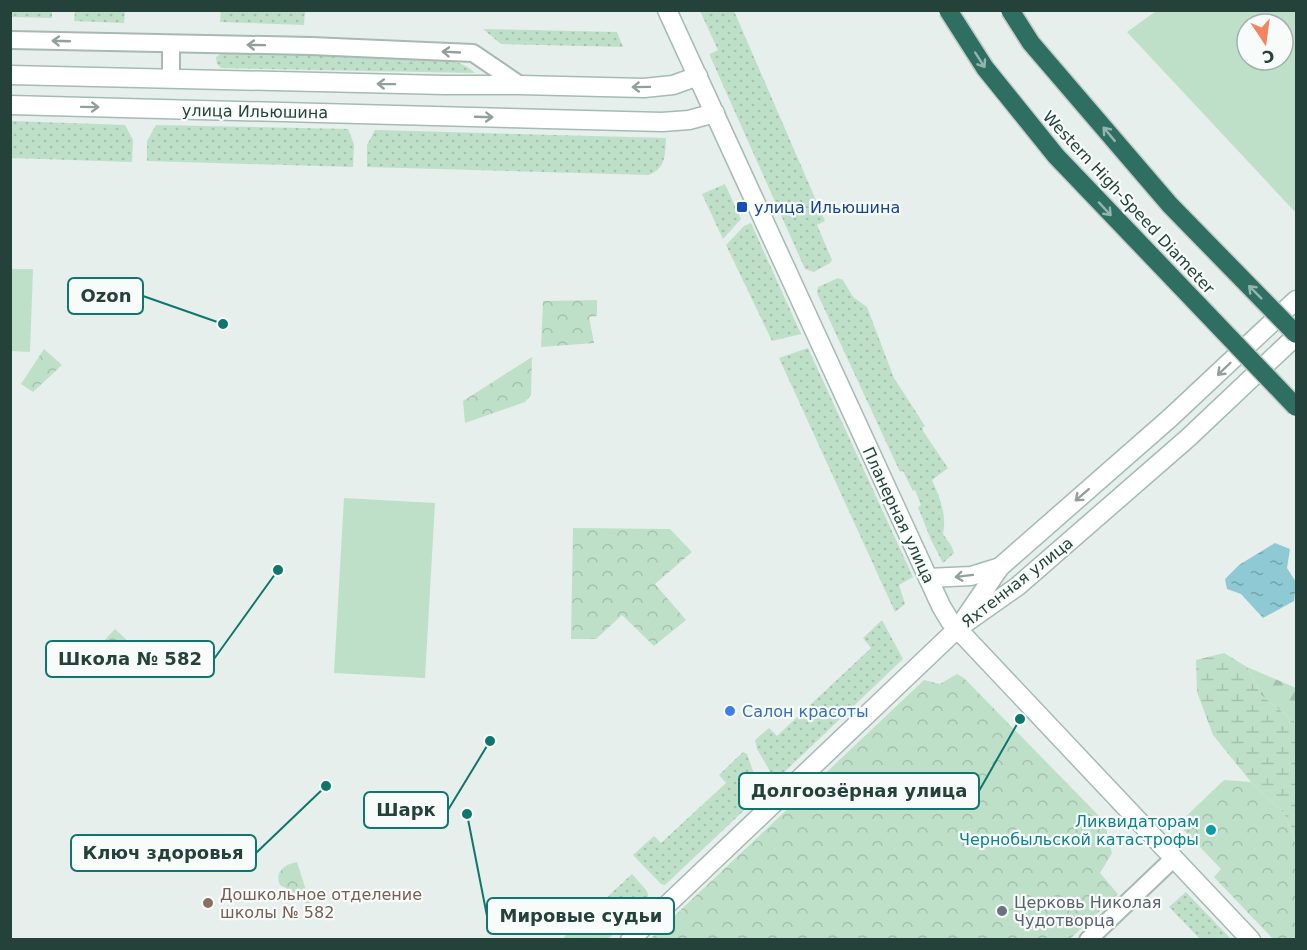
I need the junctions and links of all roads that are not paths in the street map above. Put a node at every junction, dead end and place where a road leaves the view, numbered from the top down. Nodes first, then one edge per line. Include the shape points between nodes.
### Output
1 (668, 10) edge
2 (948, 10) edge
3 (1010, 10) edge
4 (10, 39) edge
5 (171, 44) junction
6 (10, 75) edge
7 (698, 76) junction
8 (171, 79) junction
9 (520, 85) junction
10 (10, 105) edge
11 (715, 113) junction
12 (1296, 300) edge
13 (1296, 335) edge
14 (1296, 407) edge
15 (1000, 567) junction
16 (928, 578) junction
17 (957, 629) junction
18 (1174, 858) junction
19 (630, 939) edge
20 (1088, 939) edge
21 (1251, 939) edge

1 - 7 main road, Планерная улица
2 -> 14 highway, Western High-Speed Diameter, bridge via 985,68 1056,156
13 -> 3 highway, Western High-Speed Diameter, bridge via 1170,205 1031,43
5 -> 4 street
5 - 8 street
9 -> 5 street via 473,53
6 - 8 main road, улица Ильюшина
7 -> 9 main road, улица Ильюшина via 674,85 644,88
7 - 11 main road, Планерная улица
9 -> 8 main road, улица Ильюшина
10 -> 11 main road, улица Ильюшина via 662,122
11 - 16 main road, Планерная улица
12 -> 15 main road, Яхтенная улица via 1170,418
13 - 17 main road, Яхтенная улица via 1188,438 1018,586
15 -> 16 main road via 970,576
15 - 17 main road, Яхтенная улица
16 - 17 main road, Планерная улица
17 - 18 main road, Планерная улица
17 - 19 main road
18 - 20 street
18 - 21 main road, Планерная улица

